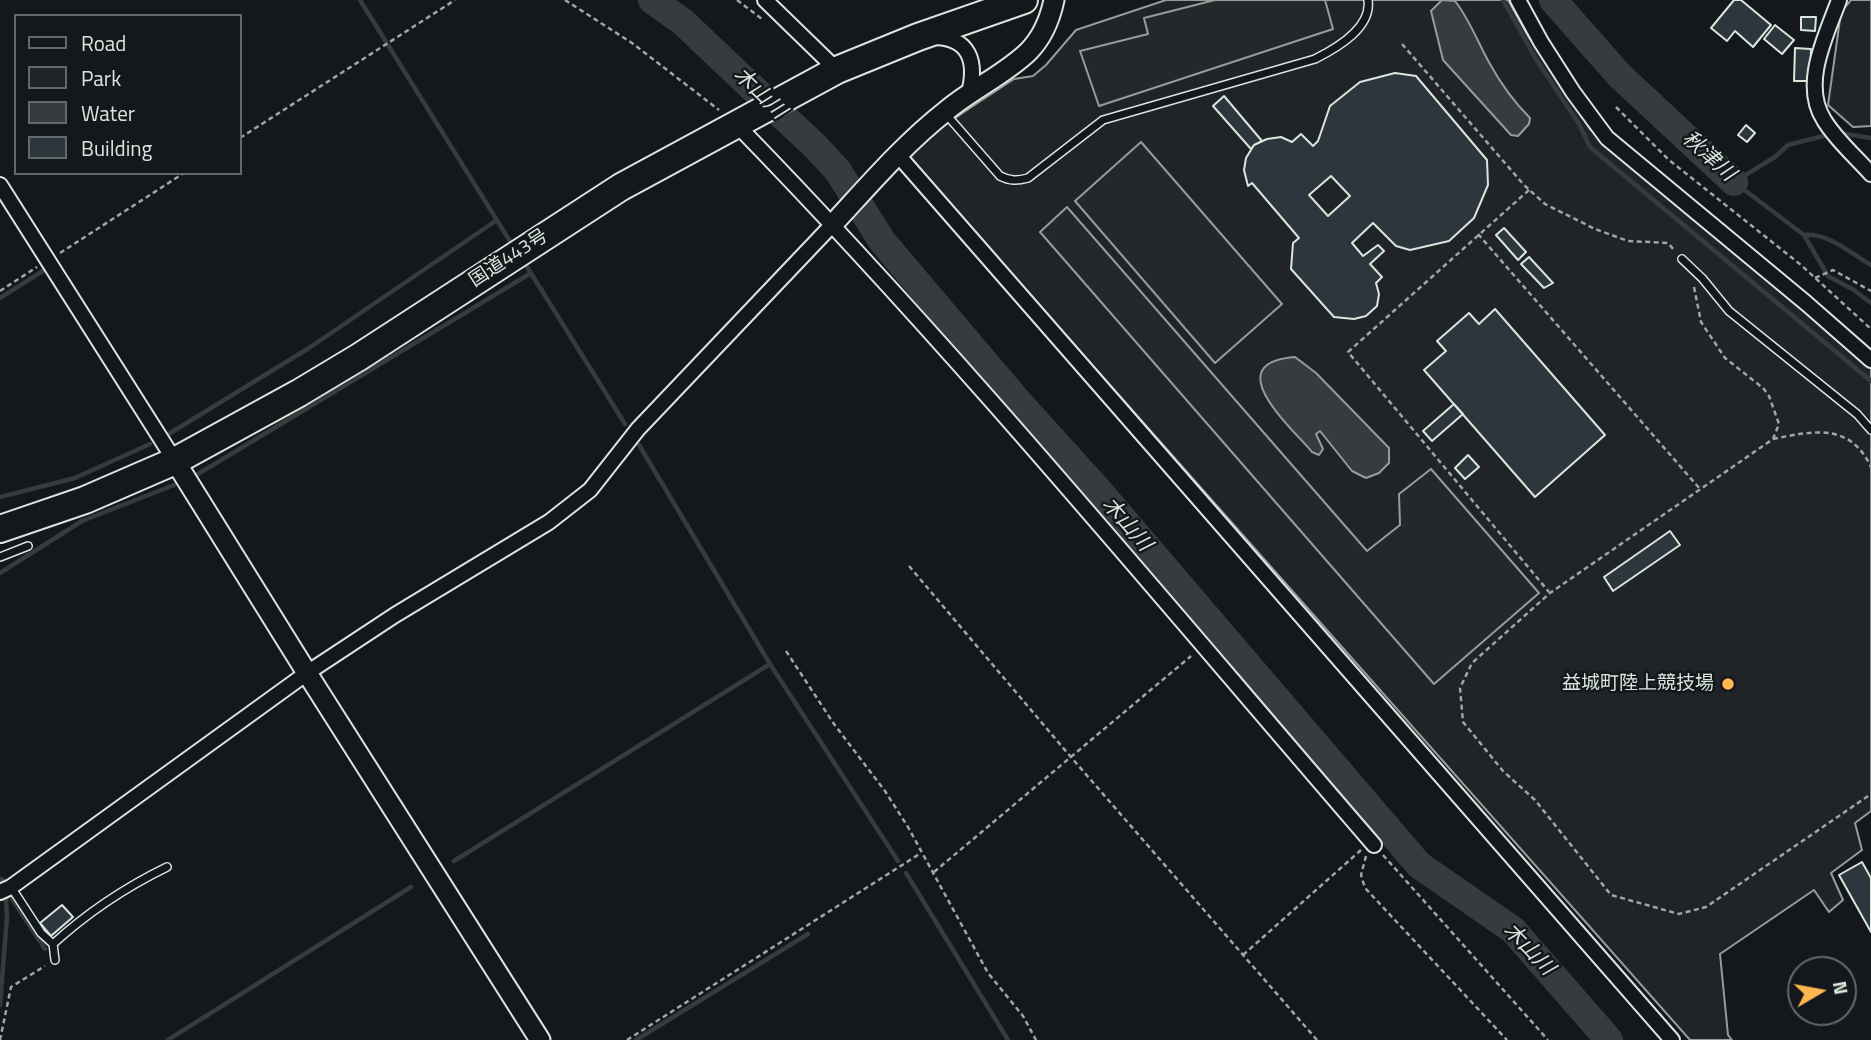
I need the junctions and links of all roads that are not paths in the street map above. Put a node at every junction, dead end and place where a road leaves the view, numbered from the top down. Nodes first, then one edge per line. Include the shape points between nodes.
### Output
1 (765, 0) edge
2 (1024, 0) edge
3 (1054, 0) edge
4 (1368, 0) edge
5 (1518, 0) edge
6 (1839, 0) edge
7 (918, 37) junction
8 (832, 73) junction
9 (968, 93) junction
10 (944, 112) junction
11 (736, 124) junction
12 (895, 158) junction
13 (1871, 174) edge
14 (0, 185) edge
15 (833, 225) junction
16 (1682, 259) road end
17 (1871, 360) edge
18 (1871, 430) edge
19 (175, 461) junction
20 (0, 529) edge
21 (28, 546) dead end
22 (0, 557) edge
23 (307, 673) junction
24 (1374, 845) road end
25 (167, 867) dead end
26 (3, 890) edge
27 (53, 944) junction
28 (55, 960) road end
29 (540, 1040) edge
30 (1672, 1040) edge

1 - 8 street
2 - 7 highway, 国道443号
3 - 9 street via 1050,20 1030,50
4 - 10 lane via 1366,18 1328,53 1103,120 1018,181 1000,176
5 - 17 street via 1560,72 1608,138
6 - 13 street via 1819,54 1814,94 1823,120
7 - 8 highway, 国道443号
7 - 9 street via 939,37 966,49 973,63
8 - 11 highway, 国道443号
9 - 10 street
10 - 12 street
11 - 15 street
11 - 19 highway, 国道443号 via 621,187 299,393
12 - 15 street
12 - 30 street
14 - 19 street
15 - 23 street via 638,429 590,490 549,522
15 - 24 street via 1042,459
16 - 18 lane via 1729,311
19 - 20 highway, 国道443号 via 85,500
19 - 23 street
21 - 22 lane
23 - 26 street
23 - 29 street
25 - 27 lane via 99,906
26 - 27 lane
27 - 28 lane

